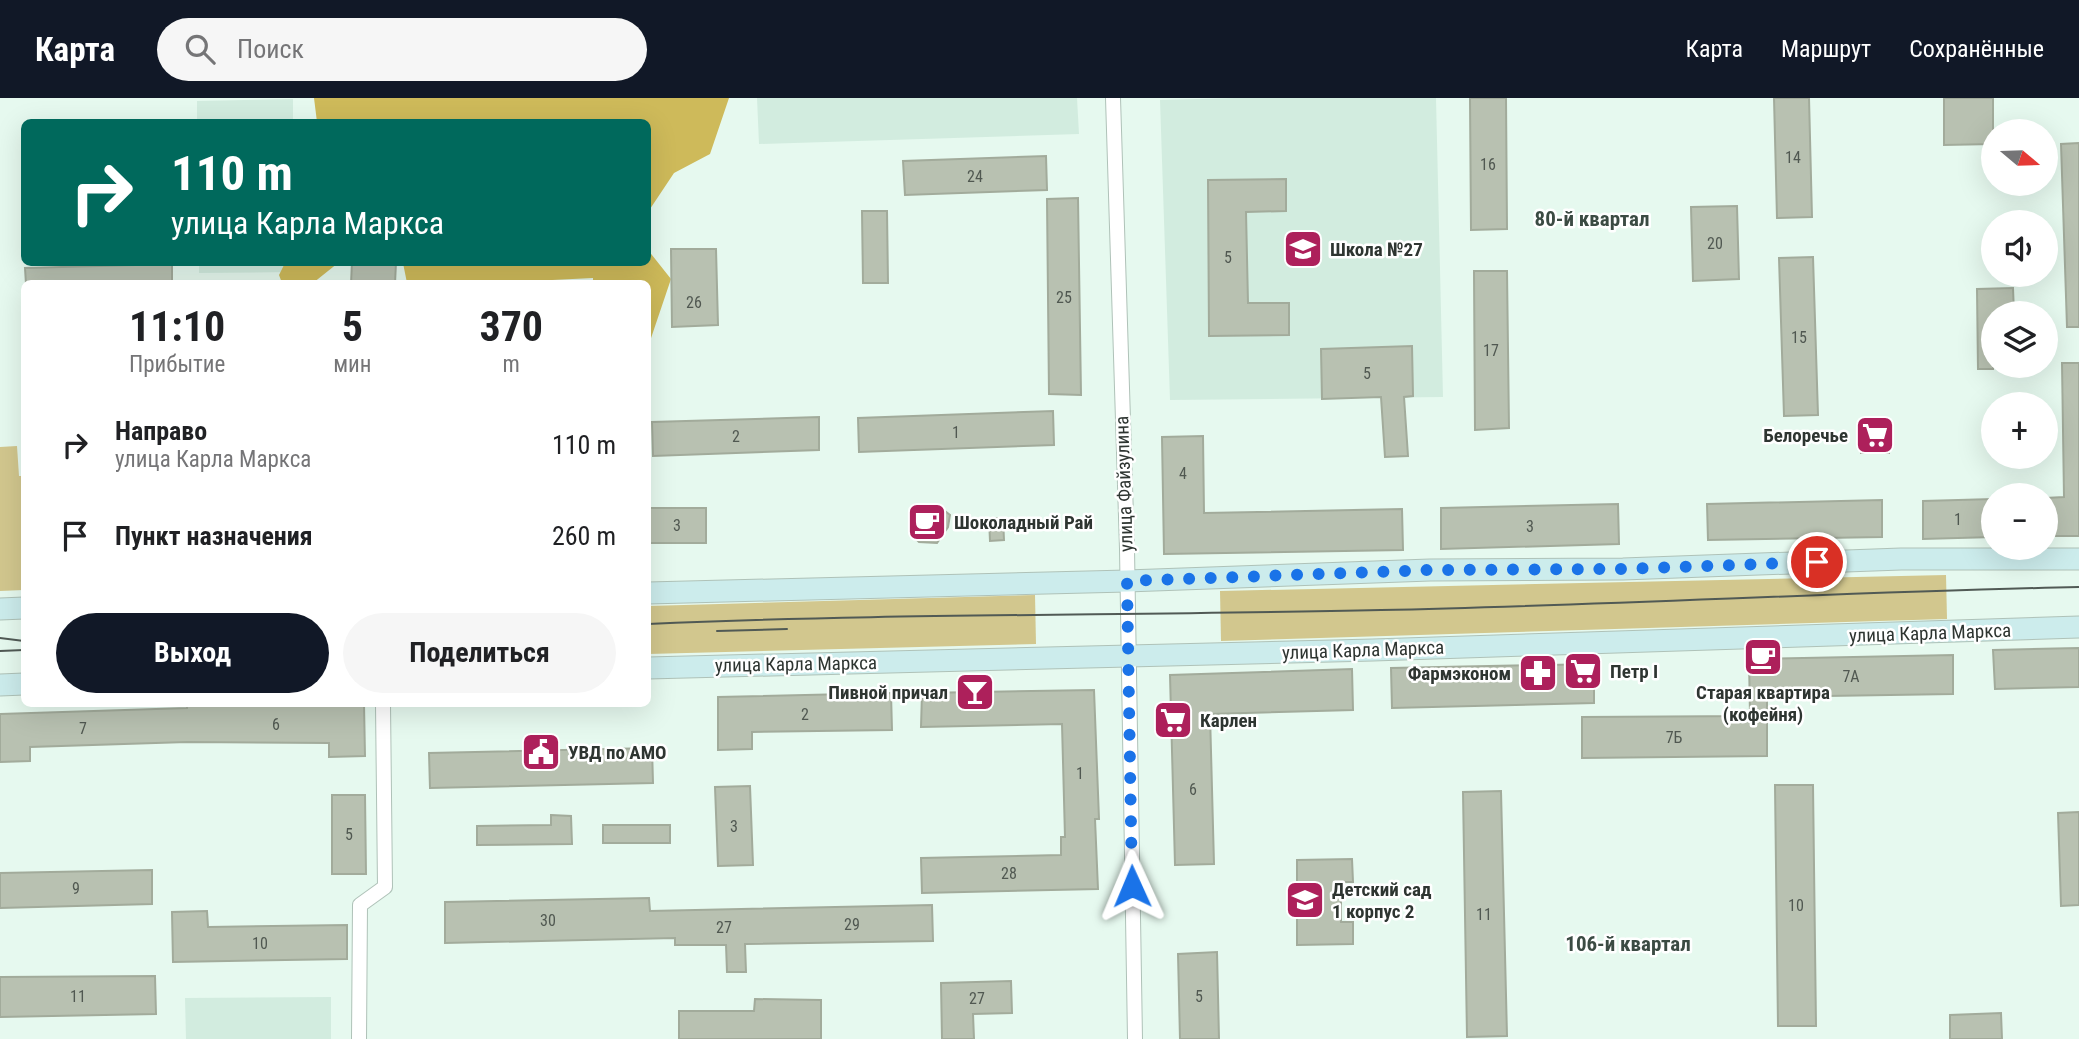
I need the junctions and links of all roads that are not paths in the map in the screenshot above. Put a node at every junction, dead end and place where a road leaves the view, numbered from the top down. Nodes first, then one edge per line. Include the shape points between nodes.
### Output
1 (1113, 98) edge
2 (2079, 559) edge
3 (1127, 581) junction
4 (651, 593) edge
5 (21, 608) edge
6 (0, 609) edge
7 (2079, 627) edge
8 (1127, 656) junction
9 (651, 668) edge
10 (21, 684) edge
11 (0, 685) edge
12 (383, 707) edge
13 (359, 1039) edge
14 (1135, 1039) edge

1 - 3 street, улица Файзулина
2 - 3 main road via 1901,559
3 - 4 main road
3 - 8 street, улица Файзулина
5 - 6 main road
7 - 8 main road, улица Карла Маркса
8 - 9 main road, улица Карла Маркса
8 - 14 street, улица Файзулина
10 - 11 main road
12 - 13 street via 385,887 360,905

